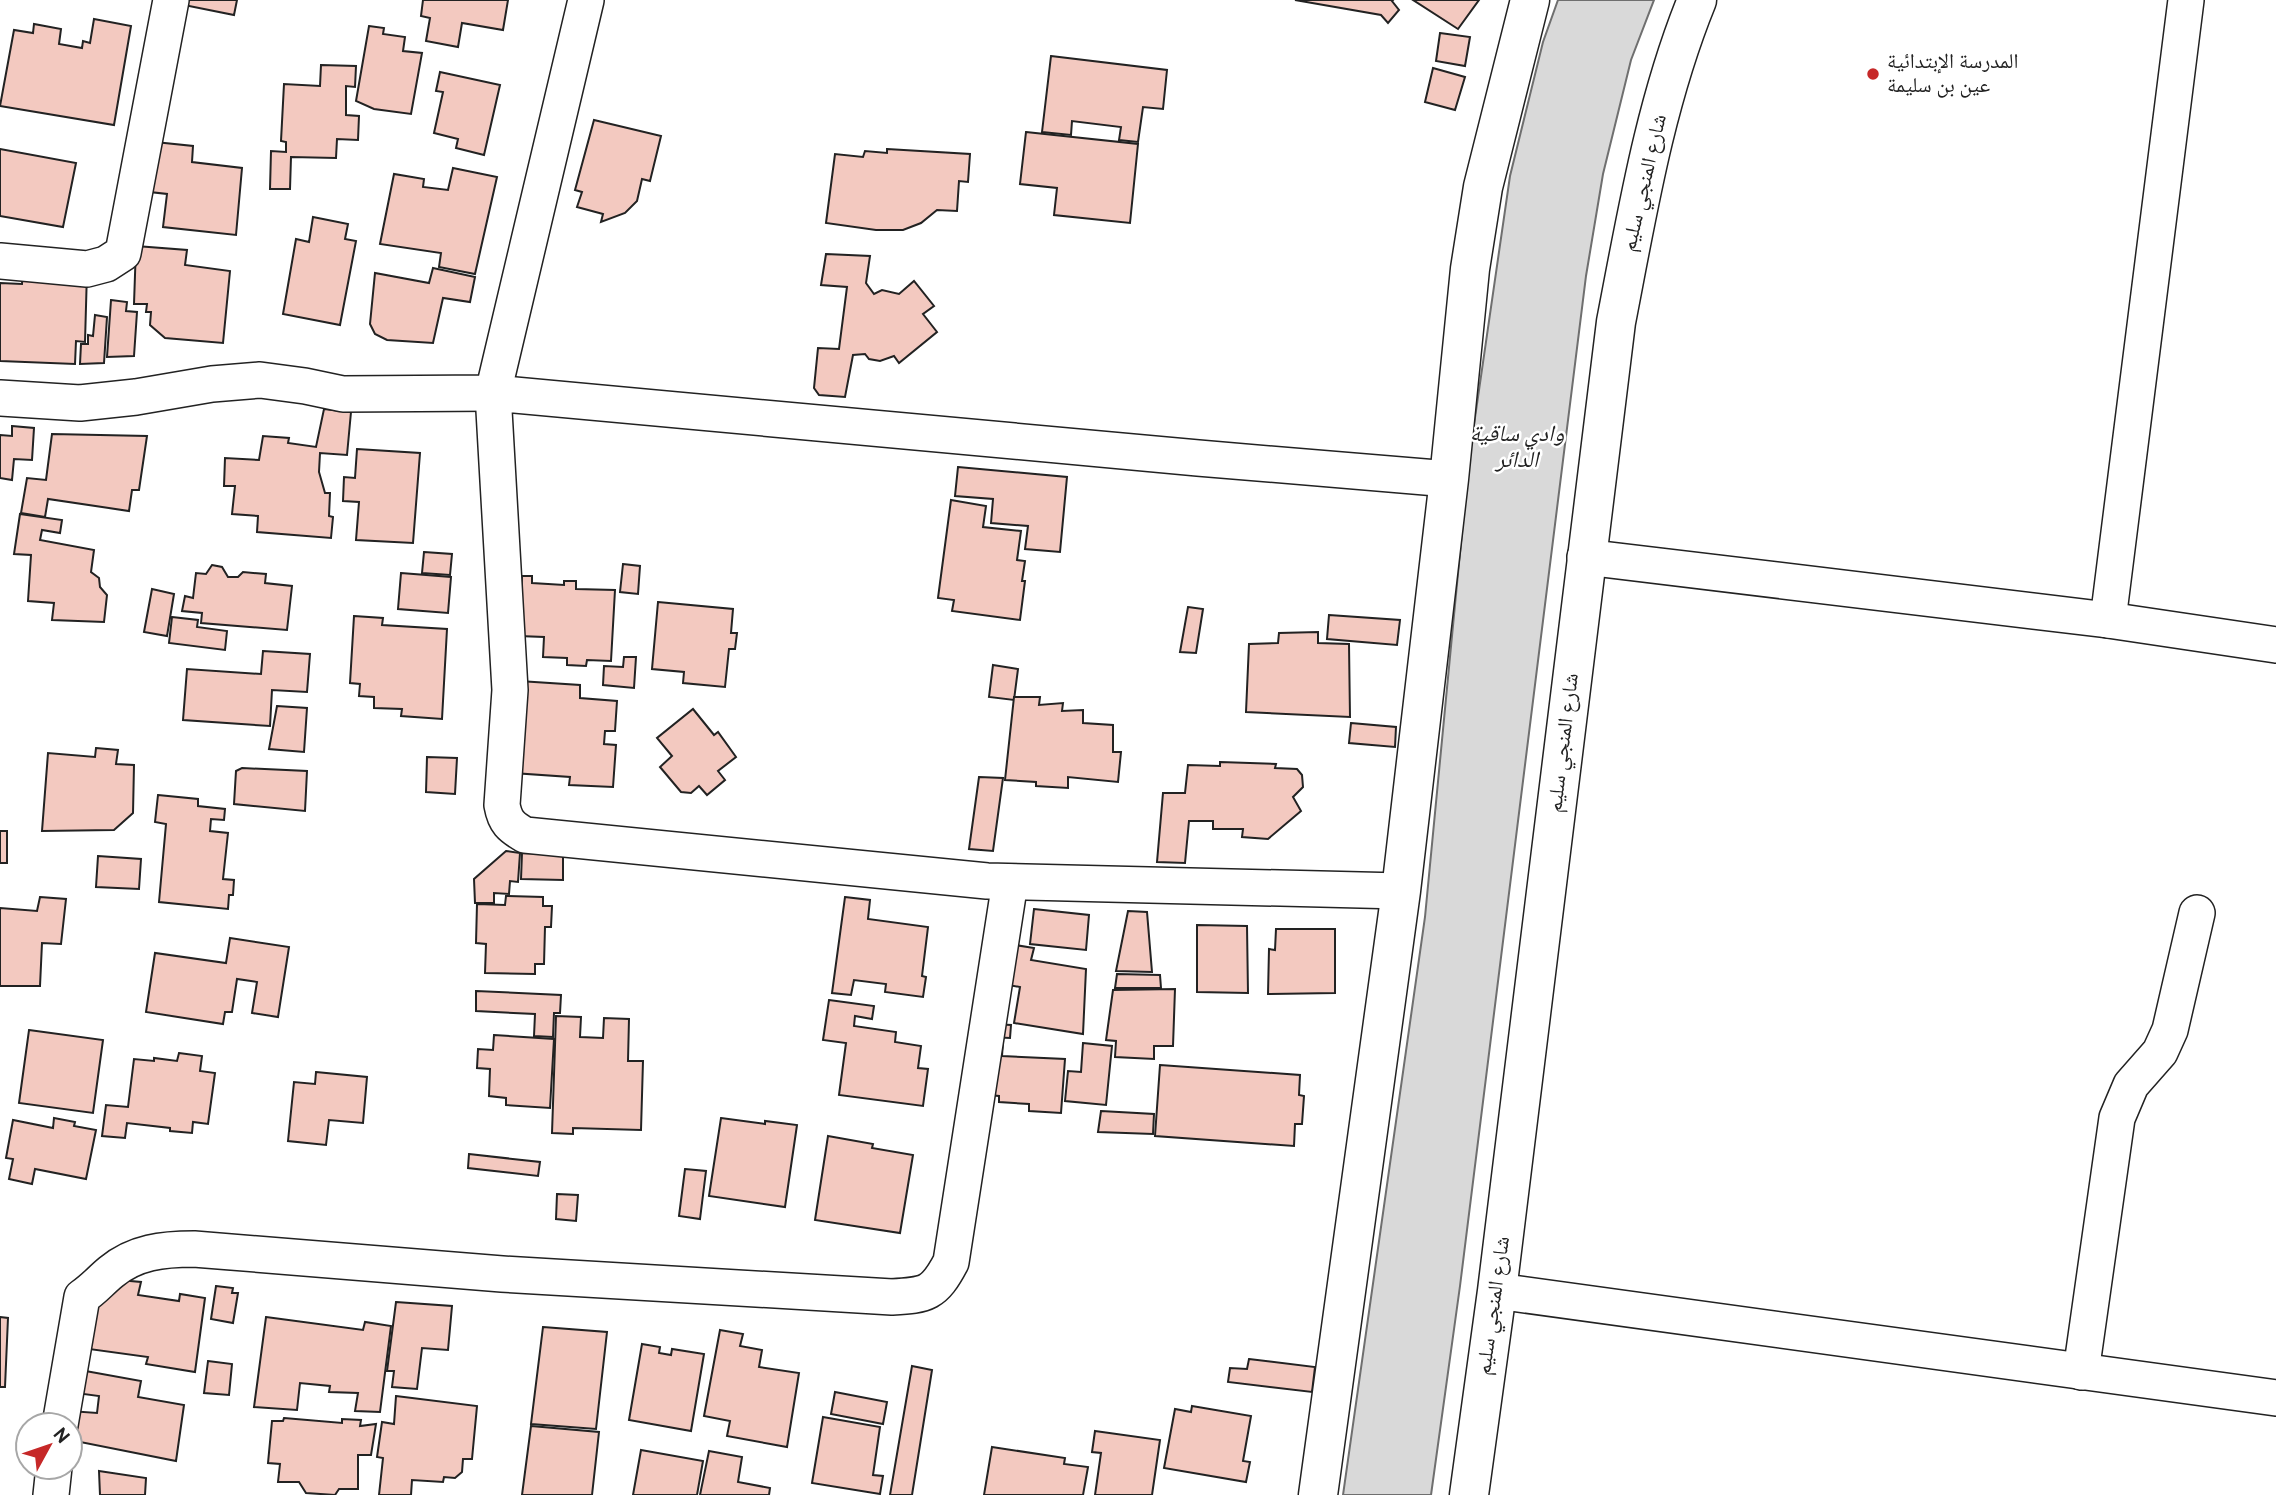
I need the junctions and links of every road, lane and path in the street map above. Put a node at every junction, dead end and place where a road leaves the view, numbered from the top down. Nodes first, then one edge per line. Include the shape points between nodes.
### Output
1 (171, 0) edge
2 (586, 0) edge
3 (1530, 0) edge
4 (1698, 0) edge
5 (2186, 0) edge
6 (0, 261) edge
7 (493, 393) junction
8 (0, 398) edge
9 (1448, 479) junction
10 (1585, 557) junction
11 (2108, 620) junction
12 (2276, 645) edge
13 (1010, 882) junction
14 (1401, 891) junction
15 (2197, 913) dead end
16 (1497, 1291) junction
17 (2081, 1372) junction
18 (2276, 1398) edge
19 (62, 1411) edge
20 (1318, 1495) edge
21 (1469, 1495) edge

1 - 6 street via 123,253 87,269
2 - 7 street
3 - 9 main road via 1483,187
4 - 10 main road, شارع المنجي سليم via 1669,80 1643,181 1616,322
5 - 11 street
7 - 8 street via 343,394 260,380 80,402
7 - 9 street
7 - 13 street via 510,690 502,805 511,827 525,835
9 - 14 main road
10 - 11 street
10 - 16 main road, شارع المنجي سليم
11 - 12 street
13 - 14 street
13 - 19 street via 951,1262 937,1285 922,1295 892,1297 165,1249 142,1254 82,1297
14 - 20 main road
15 - 17 street via 2170,1030 2160,1052 2130,1085 2117,1118
16 - 17 street
16 - 21 main road, شارع المنجي سليم
17 - 18 street

